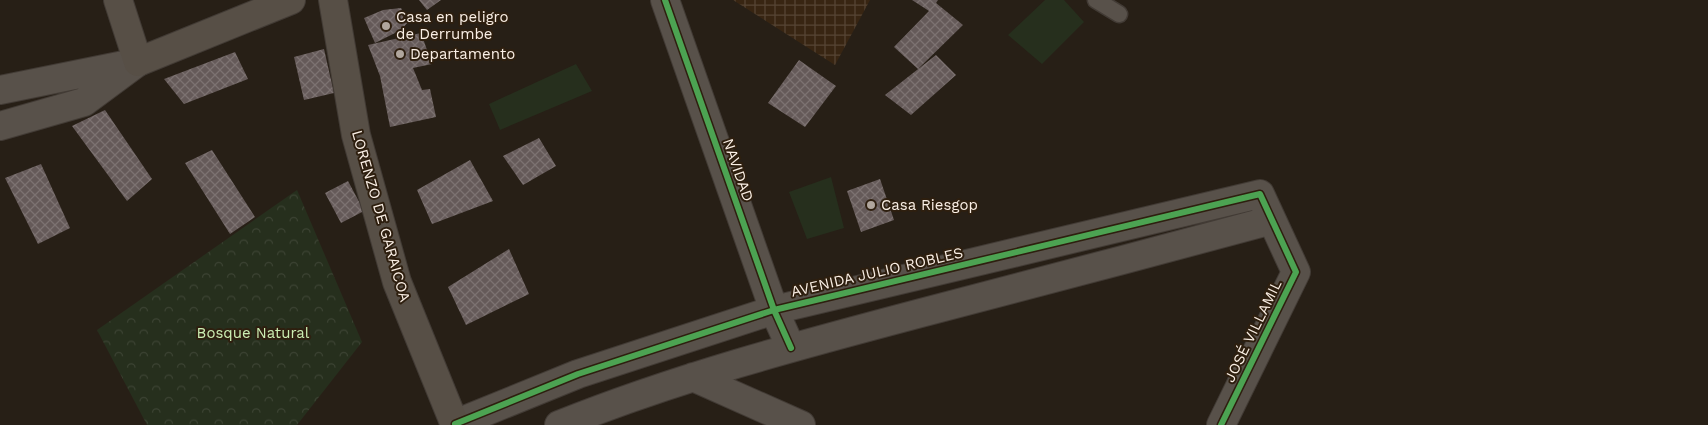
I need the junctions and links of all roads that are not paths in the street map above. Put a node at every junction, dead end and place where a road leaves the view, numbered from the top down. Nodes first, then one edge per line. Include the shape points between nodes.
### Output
1 (118, 0) edge
2 (291, 0) edge
3 (333, 0) edge
4 (666, 0) edge
5 (1096, 0) edge
6 (1119, 14) dead end
7 (138, 62) junction
8 (0, 90) edge
9 (0, 126) edge
10 (1272, 220) junction
11 (774, 310) junction
12 (791, 348) junction
13 (693, 376) junction
14 (454, 425) edge
15 (560, 425) edge
16 (801, 425) edge
17 (1221, 425) edge

1 - 7 main road
2 - 7 main road
3 - 14 main road, LORENZO DE GARAICOA via 356,135 397,282
4 - 11 street, NAVIDAD
5 - 6 lane
7 - 8 street
7 - 9 street via 84,102
10 - 11 street, AVENIDA JULIO ROBLES via 1260,194
10 - 12 street
10 - 17 street, JOSÉ VILLAMIL via 1296,272
11 - 12 street, NAVIDAD
11 - 14 street, AVENIDA JULIO ROBLES via 578,374
12 - 13 street
13 - 15 street
13 - 16 street

